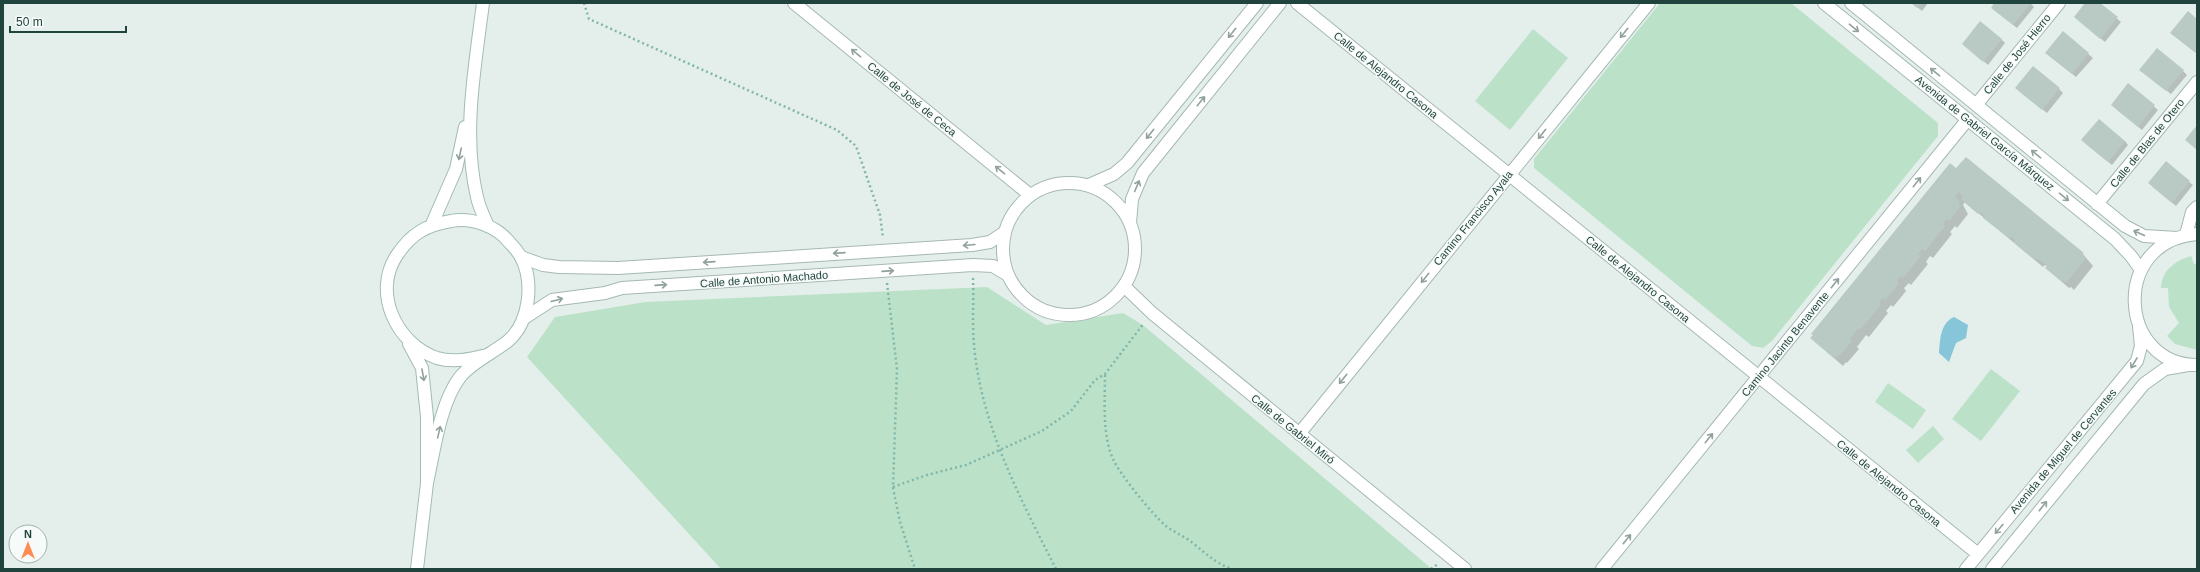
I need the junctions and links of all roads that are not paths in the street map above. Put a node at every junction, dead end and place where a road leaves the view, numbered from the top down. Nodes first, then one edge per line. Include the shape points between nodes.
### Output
1 (483, 3) edge
2 (794, 3) edge
3 (1257, 3) edge
4 (1280, 3) edge
5 (1297, 3) edge
6 (1649, 3) edge
7 (1824, 3) edge
8 (1853, 3) edge
9 (2059, 3) edge
10 (2197, 82) edge
11 (473, 89) junction
12 (1976, 105) junction
13 (1968, 119) junction
14 (1509, 175) junction
15 (1088, 185) junction
16 (1030, 195) junction
17 (2097, 204) junction
18 (2197, 207) edge
19 (432, 224) junction
20 (1130, 224) junction
21 (488, 226) junction
22 (1005, 232) junction
23 (2187, 236) edge
24 (521, 257) junction
25 (2141, 270) junction
26 (1008, 275) junction
27 (1124, 286) junction
28 (523, 319) junction
29 (2139, 326) junction
30 (407, 340) junction
31 (487, 355) junction
32 (2193, 365) edge
33 (1759, 377) junction
34 (1298, 434) junction
35 (427, 483) junction
36 (1978, 554) junction
37 (1994, 568) edge
38 (417, 569) edge
39 (1465, 569) edge
40 (1602, 569) edge
41 (1966, 569) edge

1 - 11 street
16 -> 2 street, Calle de José de Ceca
3 -> 15 street via 1127,163 1114,174
20 -> 4 street via 1132,199 1143,173
5 - 14 street, Calle de Alejandro Casona
6 -> 14 street, Camino Francisco Ayala
7 -> 13 street, Avenida de Gabriel García Márquez
12 -> 8 street, Avenida de Gabriel García Márquez
9 - 12 street, Calle de José Hierro
10 - 17 street, Calle de Blas de Otero
11 -> 19 street via 456,170
11 - 21 street via 471,166 477,199
17 -> 12 street, Avenida de Gabriel García Márquez
13 -> 25 street, Avenida de Gabriel García Márquez via 2115,239
33 -> 13 street, Camino Jacinto Benavente
14 - 33 street, Calle de Alejandro Casona
14 -> 34 street, Camino Francisco Ayala
15 - 16 street via 1074,183 1046,187
15 - 20 street via 1109,195 1124,212
16 - 22 street via 1010,219
23 -> 17 street, Avenida de Gabriel García Márquez via 2144,236 2125,226
18 - 23 street via 2192,212
19 - 21 street via 462,219
19 - 30 street via 407,240 392,262 387,293 393,318
20 - 27 street via 1135,240 1134,262
21 - 24 street via 506,238
22 -> 24 street, Calle de Antonio Machado via 990,242 972,245 618,268 559,267
22 - 26 street via 1004,259
23 - 25 street via 2156,250
24 - 28 street via 529,288
25 - 29 street via 2135,288 2134,308
26 - 27 street via 1022,295 1034,305 1057,314 1080,314 1106,304
28 -> 26 street, Calle de Antonio Machado via 552,300 605,293 622,288 973,265 993,266
27 - 34 street, Calle de Gabriel Miró via 1152,313
28 - 31 street via 509,340
29 - 32 street via 2151,344 2168,358
29 -> 36 street, Avenida de Miguel de Cervantes via 2141,346 2137,361
30 - 31 street via 423,352 438,358 464,361
30 -> 35 street via 422,368 426,391
35 -> 31 street via 451,395 460,377
37 -> 32 street, Avenida de Miguel de Cervantes via 2144,384 2165,369
33 - 36 street, Calle de Alejandro Casona
40 -> 33 street, Camino Jacinto Benavente
34 - 39 street, Calle de Gabriel Miró
35 - 38 street
36 - 41 street, Avenida de Miguel de Cervantes

